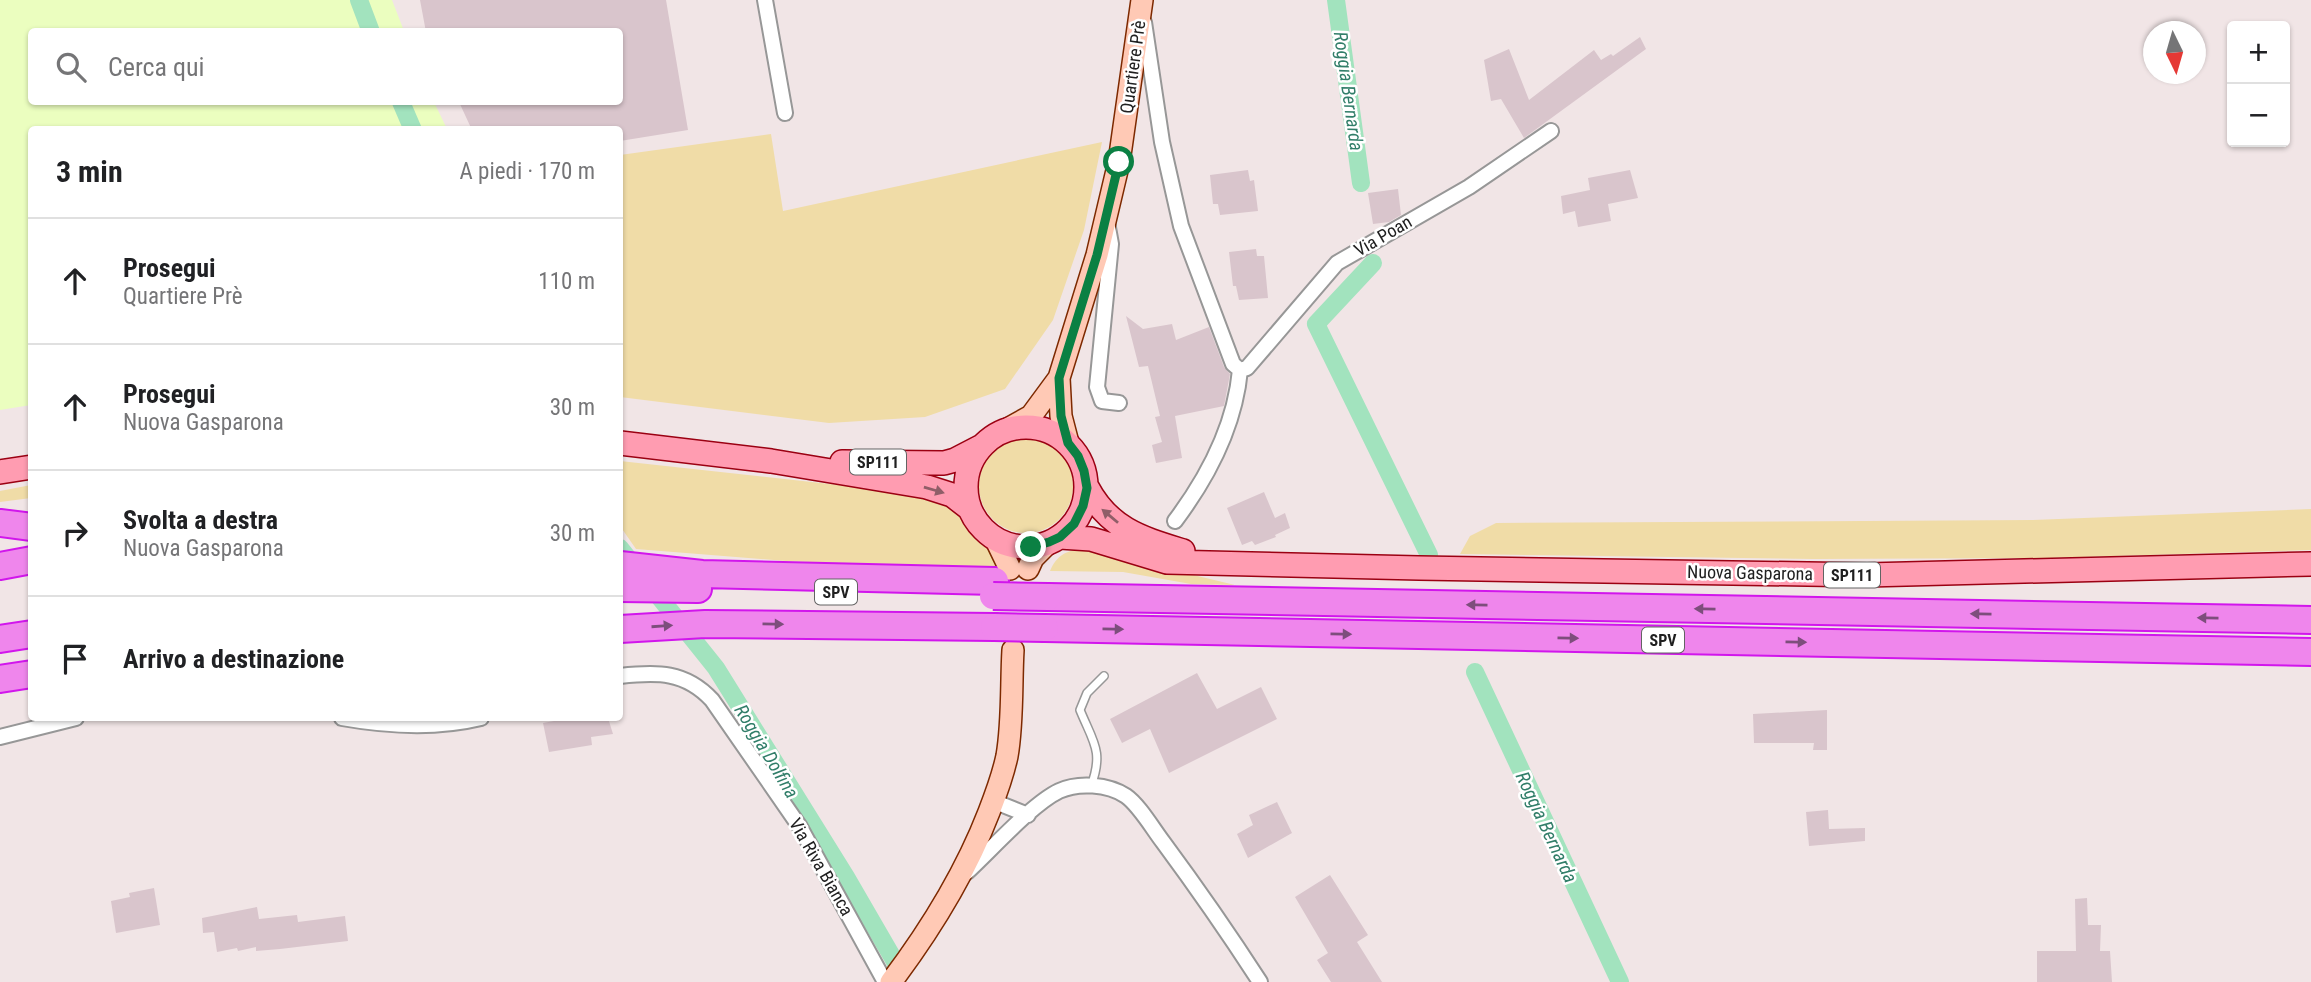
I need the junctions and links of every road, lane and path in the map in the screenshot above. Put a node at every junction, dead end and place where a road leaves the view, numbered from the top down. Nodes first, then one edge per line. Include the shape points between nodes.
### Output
1 (765, 0) edge
2 (1142, 4) edge
3 (785, 113) dead end
4 (1551, 131) dead end
5 (1105, 219) junction
6 (1240, 370) junction
7 (1059, 378) junction
8 (1119, 403) dead end
9 (1004, 431) junction
10 (623, 443) edge
11 (1068, 443) junction
12 (982, 446) junction
13 (771, 461) junction
14 (28, 468) edge
15 (0, 472) edge
16 (1087, 488) junction
17 (971, 509) junction
18 (1175, 521) dead end
19 (0, 523) edge
20 (28, 526) edge
21 (995, 538) junction
22 (1054, 540) junction
23 (28, 561) edge
24 (1216, 562) junction
25 (2311, 564) edge
26 (0, 566) edge
27 (623, 566) edge
28 (672, 579) junction
29 (1033, 580) junction
30 (623, 587) edge
31 (2311, 620) edge
32 (623, 629) edge
33 (28, 635) edge
34 (0, 639) edge
35 (1013, 650) dead end
36 (2311, 652) edge
37 (28, 675) edge
38 (623, 676) edge
39 (1104, 676) dead end
40 (0, 679) edge
41 (64, 721) edge
42 (372, 721) edge
43 (468, 721) edge
44 (0, 737) edge
45 (1091, 786) junction
46 (993, 801) junction
47 (1028, 815) junction
48 (959, 879) junction
49 (885, 982) edge
50 (891, 982) edge
51 (1260, 982) edge

1 - 3 street
2 - 5 street, Quartiere Prè via 1119,162
2 - 6 street via 1162,142 1181,226 1233,364
4 - 6 street, Via Poan via 1469,187 1337,262 1247,368
5 - 7 street, Quartiere Prè
5 - 8 street via 1111,244 1097,387 1102,401
6 - 18 street via 1225,438
7 - 9 street, Quartiere Prè via 1031,416
7 - 11 street, Quartiere Prè
9 - 11 main road, SP111 via 1037,428
9 - 12 main road, SP111
10 - 13 main road, SP111
11 - 16 main road, Nuova Gasparona / SP111 via 1078,456
12 - 13 main road, SP111 via 944,463
12 - 17 main road via 970,465 966,487
13 -> 17 main road, SP111 via 927,488 951,495
14 - 15 main road
16 - 22 main road via 1074,524
24 -> 16 main road, Nuova Gasparona / SP111 via 1137,537 1106,514
17 - 21 main road, SP111
19 - 20 highway
21 - 22 main road, Nuova Gasparona / SP111 via 1031,547
21 - 29 street
22 - 24 main road, Nuova Gasparona / SP111 via 1091,539 1167,562
22 - 29 street via 1033,558
23 - 26 highway
24 - 25 main road, Nuova Gasparona / SP111 via 1867,575
27 - 28 highway
28 - 29 highway
28 - 29 highway, SPV, bridge via 993,596
28 - 30 highway, SPV
31 -> 29 highway, SPV via 1212,600
32 -> 36 highway, SPV, bridge via 705,624 994,627
33 - 34 highway
35 - 46 street via 1007,754
37 - 40 highway
38 - 49 street, Via Riva Bianca via 658,674 687,680 712,700 800,827
39 - 45 lane via 1087,693 1080,710 1095,744 1098,766
41 - 44 street
42 - 43 street via 412,725
45 - 47 street via 1060,790
45 - 51 street via 1127,796 1220,919
46 - 47 street
46 - 48 street
47 - 48 street
48 - 50 street

